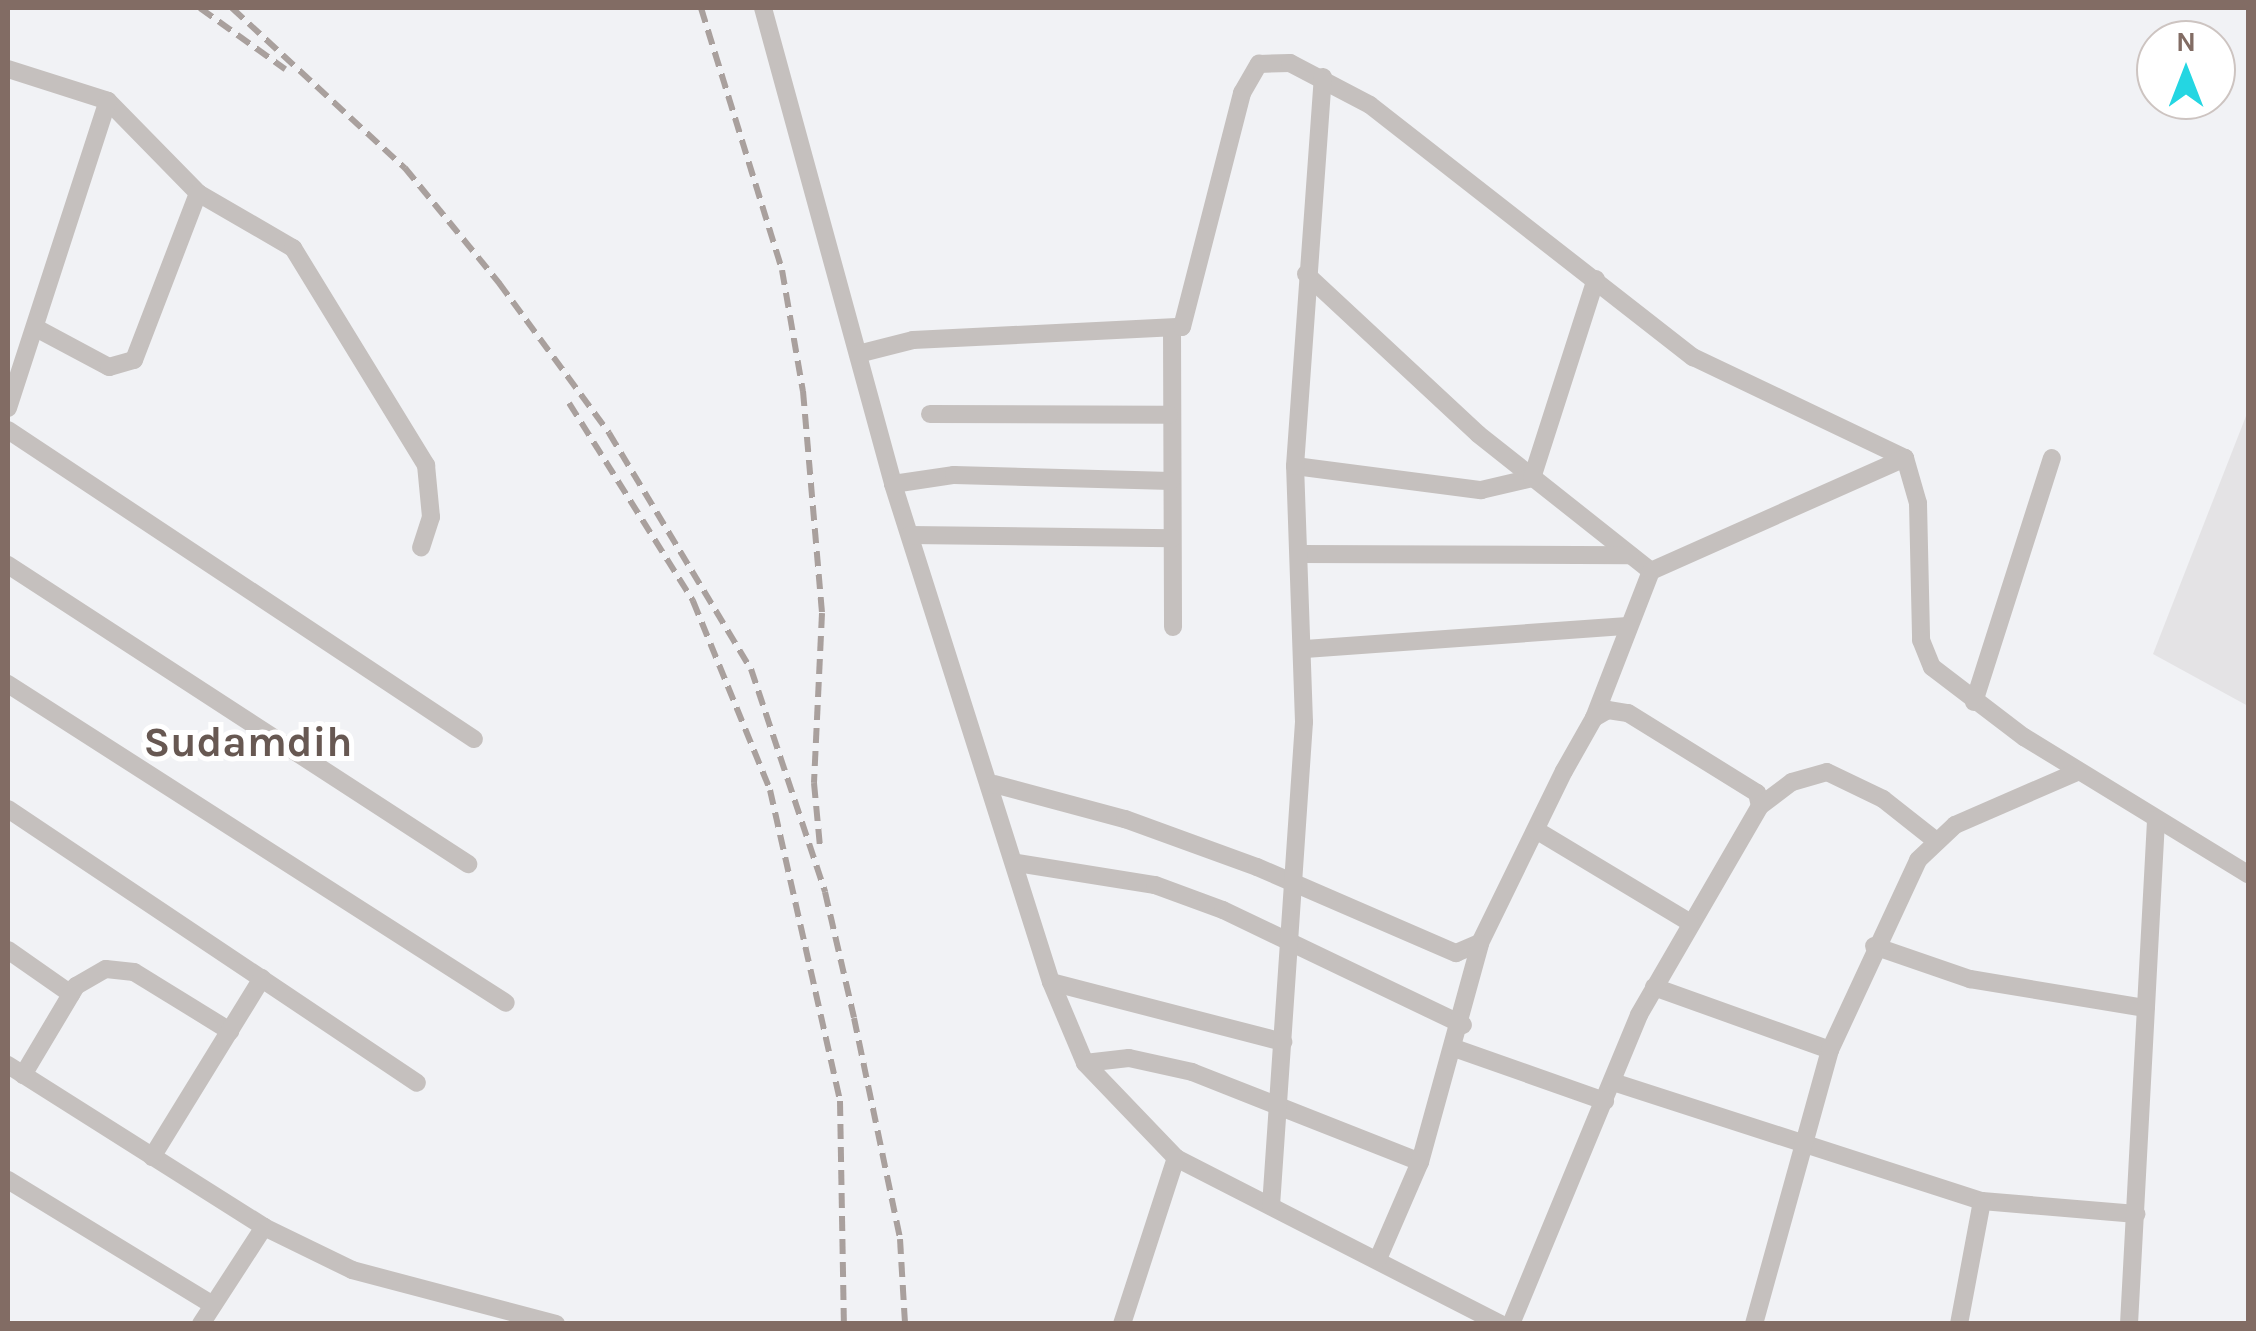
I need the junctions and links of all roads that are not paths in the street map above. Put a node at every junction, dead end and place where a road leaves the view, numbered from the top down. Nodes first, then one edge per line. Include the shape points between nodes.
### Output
1 (763, 8) edge
2 (8, 69) edge
3 (1323, 77) junction
4 (108, 102) junction
5 (198, 193) junction
6 (1306, 274) junction
7 (1596, 280) junction
8 (36, 328) junction
9 (1172, 332) junction
10 (858, 354) junction
11 (8, 408) edge
12 (930, 414) dead end
13 (1169, 415) junction
14 (8, 430) edge
15 (1905, 458) junction
16 (2052, 458) dead end
17 (1296, 466) junction
18 (1532, 478) junction
19 (1170, 481) junction
20 (893, 484) junction
21 (910, 535) junction
22 (1172, 538) junction
23 (421, 547) dead end
24 (1300, 554) junction
25 (1630, 555) junction
26 (8, 565) edge
27 (1651, 572) junction
28 (1624, 626) junction
29 (1174, 627) dead end
30 (1305, 650) junction
31 (8, 684) edge
32 (1974, 702) junction
33 (1594, 718) junction
34 (474, 740) dead end
35 (2077, 772) junction
36 (994, 784) junction
37 (1760, 806) junction
38 (8, 809) edge
39 (2156, 820) junction
40 (1536, 830) junction
41 (1935, 840) junction
42 (1017, 863) junction
43 (468, 864) dead end
44 (2248, 874) edge
45 (1295, 884) junction
46 (1688, 922) junction
47 (1291, 936) junction
48 (1480, 943) junction
49 (1874, 946) junction
50 (8, 950) edge
51 (262, 978) junction
52 (1050, 982) junction
53 (1654, 987) junction
54 (71, 994) junction
55 (506, 1004) dead end
56 (2146, 1008) junction
57 (1463, 1025) junction
58 (230, 1031) junction
59 (1283, 1042) junction
60 (1456, 1049) junction
61 (1830, 1050) junction
62 (1085, 1063) junction
63 (15, 1070) edge
64 (1613, 1082) junction
65 (418, 1083) dead end
66 (1605, 1101) junction
67 (1278, 1109) junction
68 (1801, 1147) junction
69 (152, 1156) junction
70 (1176, 1158) junction
71 (1420, 1162) junction
72 (8, 1180) edge
73 (1982, 1201) junction
74 (1271, 1206) junction
75 (2136, 1214) junction
76 (264, 1227) junction
77 (1378, 1259) junction
78 (213, 1305) junction
79 (201, 1324) edge
80 (556, 1324) edge
81 (1122, 1324) edge
82 (1500, 1324) edge
83 (1510, 1324) edge
84 (1754, 1324) edge
85 (1959, 1324) edge
86 (2130, 1324) edge

1 - 10 street
2 - 4 street
3 - 6 street
3 - 7 street via 1464,174
3 - 9 street via 1270,61 1250,76 1226,140 1187,319
4 - 5 street
4 - 8 street
5 - 8 street via 134,360 109,367
5 - 23 street via 272,231 308,267 426,464 431,517
6 - 17 street
6 - 18 street
7 - 15 street via 1693,357
7 - 18 street
8 - 11 street
9 - 10 street via 928,339
9 - 13 street
10 - 20 street
12 - 13 street
13 - 19 street
14 - 34 street
15 - 27 street
15 - 32 street via 1918,502 1921,640 1932,667
16 - 32 street
17 - 18 street via 1481,490
17 - 24 street
18 - 25 street
19 - 20 street via 954,475
19 - 22 street
20 - 21 street
21 - 22 street
21 - 36 street
22 - 29 street
24 - 25 street
24 - 30 street
25 - 27 street
26 - 43 street
27 - 28 street
28 - 30 street
28 - 33 street
30 - 45 street
31 - 55 street
32 - 35 street
33 - 37 street via 1628,713 1756,793
33 - 40 street
35 - 39 street
35 - 41 street
36 - 42 street
36 - 45 street via 1126,819
37 - 41 street via 1792,782 1828,772 1883,799
37 - 46 street
38 - 51 street
39 - 44 street
39 - 56 street
40 - 46 street
40 - 48 street
41 - 49 street
42 - 47 street via 1155,885
42 - 52 street
45 - 47 street
45 - 48 street via 1456,953
46 - 53 street
47 - 57 street
47 - 59 street
48 - 57 street
49 - 56 street via 1970,978
49 - 61 street
50 - 54 street
51 - 58 street
51 - 65 street
52 - 59 street
52 - 62 street
53 - 61 street
53 - 64 street
54 - 58 street via 106,969 134,972
54 - 63 street
56 - 75 street
57 - 60 street
58 - 69 street
59 - 67 street
60 - 66 street
60 - 71 street
61 - 68 street
62 - 67 street via 1159,1063
62 - 70 street
63 - 69 street
64 - 66 street
64 - 68 street
66 - 83 street
67 - 71 street
67 - 74 street
68 - 73 street
68 - 84 street
69 - 76 street
70 - 74 street
70 - 81 street
71 - 77 street
72 - 78 street
73 - 75 street
73 - 85 street
74 - 77 street
75 - 86 street
76 - 78 street
76 - 80 street via 352,1270
77 - 82 street
78 - 79 street

